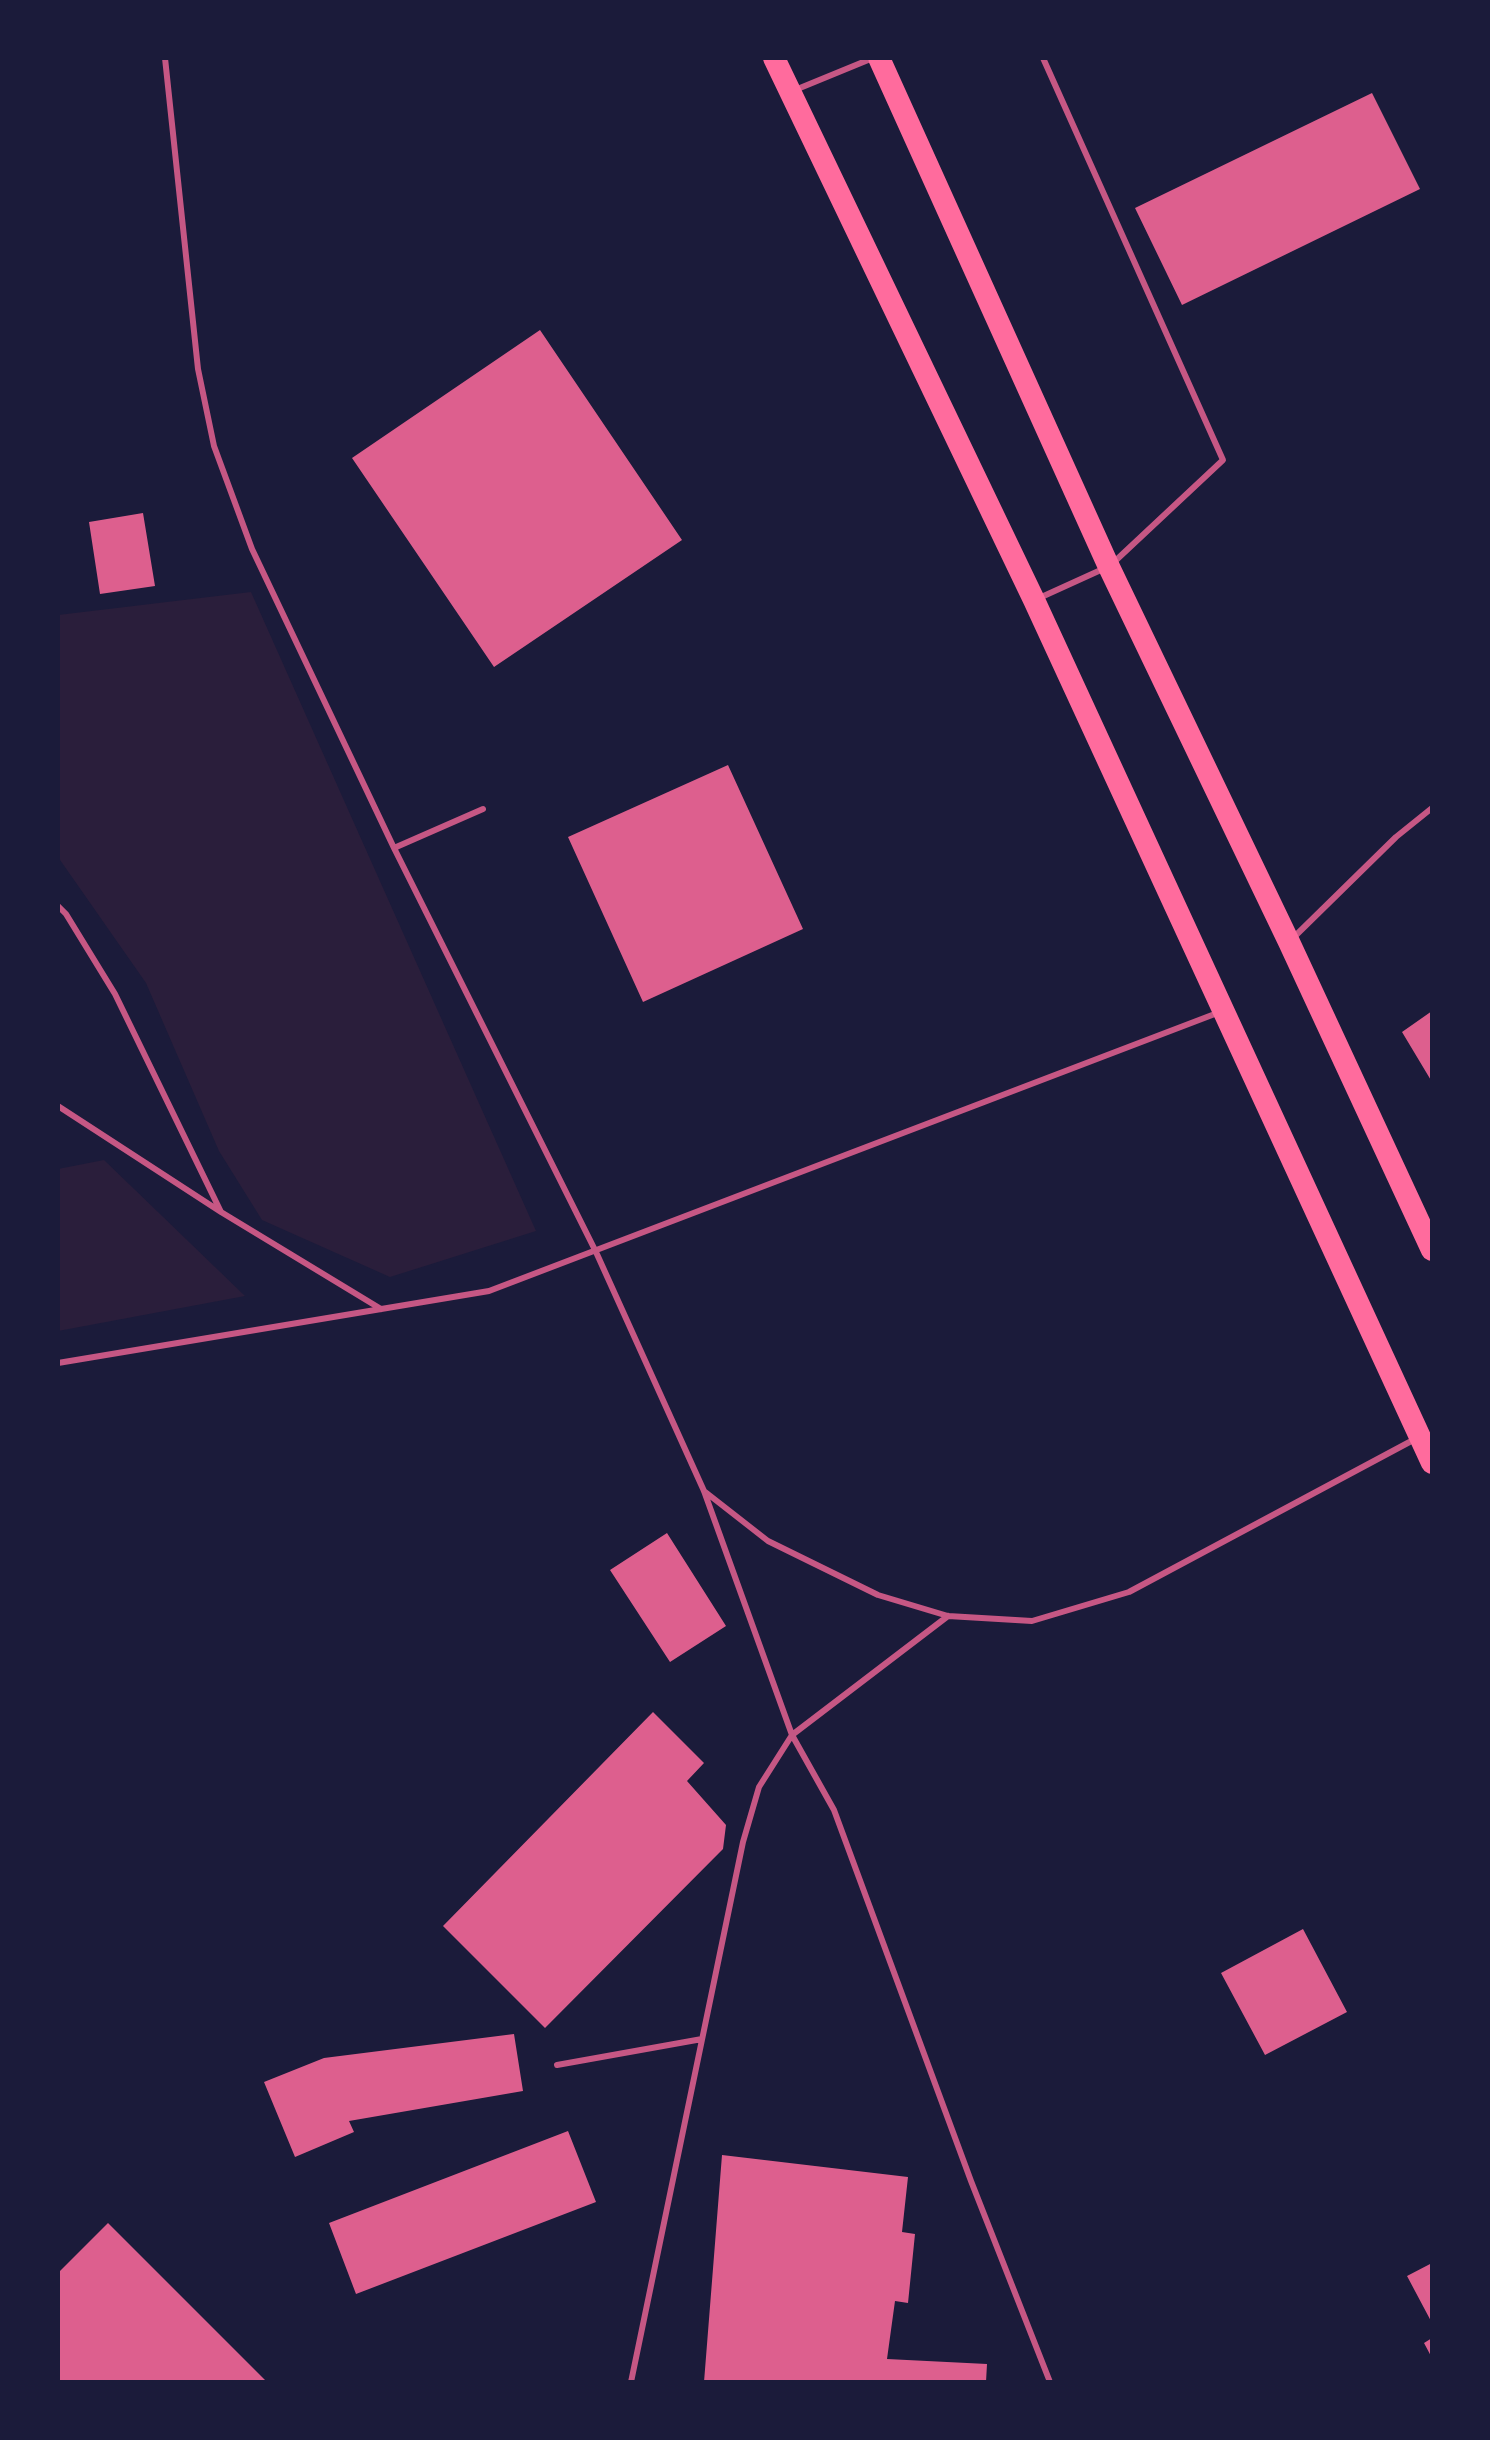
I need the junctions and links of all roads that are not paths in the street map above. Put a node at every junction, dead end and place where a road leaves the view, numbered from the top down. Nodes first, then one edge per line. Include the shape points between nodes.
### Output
1 (165, 58) edge
2 (774, 58) edge
3 (873, 58) edge
4 (879, 58) edge
5 (1043, 58) edge
6 (791, 92) junction
7 (1109, 567) junction
8 (1034, 600) junction
9 (1432, 808) edge
10 (483, 809) dead end
11 (394, 848) junction
12 (58, 906) edge
13 (1289, 942) junction
14 (1223, 1010) junction
15 (58, 1106) edge
16 (221, 1212) junction
17 (1432, 1250) edge
18 (596, 1252) junction
19 (381, 1309) junction
20 (58, 1363) edge
21 (1420, 1436) junction
22 (1432, 1463) edge
23 (704, 1491) junction
24 (948, 1616) junction
25 (792, 1735) junction
26 (702, 2039) junction
27 (557, 2065) dead end
28 (631, 2382) edge
29 (1050, 2382) edge

1 - 11 lane via 198,369 214,446 252,549
2 - 6 highway
3 - 6 lane
4 - 7 highway
5 - 7 lane via 1223,460
6 - 8 highway
7 - 8 lane
7 - 13 highway
8 - 14 highway
9 - 13 lane
10 - 11 lane
11 - 18 lane
12 - 16 lane via 115,994
13 - 17 highway
14 - 18 lane
14 - 21 highway
15 - 16 lane
16 - 19 lane
18 - 19 lane via 489,1291
18 - 23 lane
19 - 20 lane
21 - 22 highway
21 - 24 lane via 1129,1592 1032,1621
23 - 24 lane via 768,1541 878,1595
23 - 25 lane
24 - 25 lane
25 - 26 lane via 759,1787
25 - 29 lane via 834,1810
26 - 27 lane
26 - 28 lane

